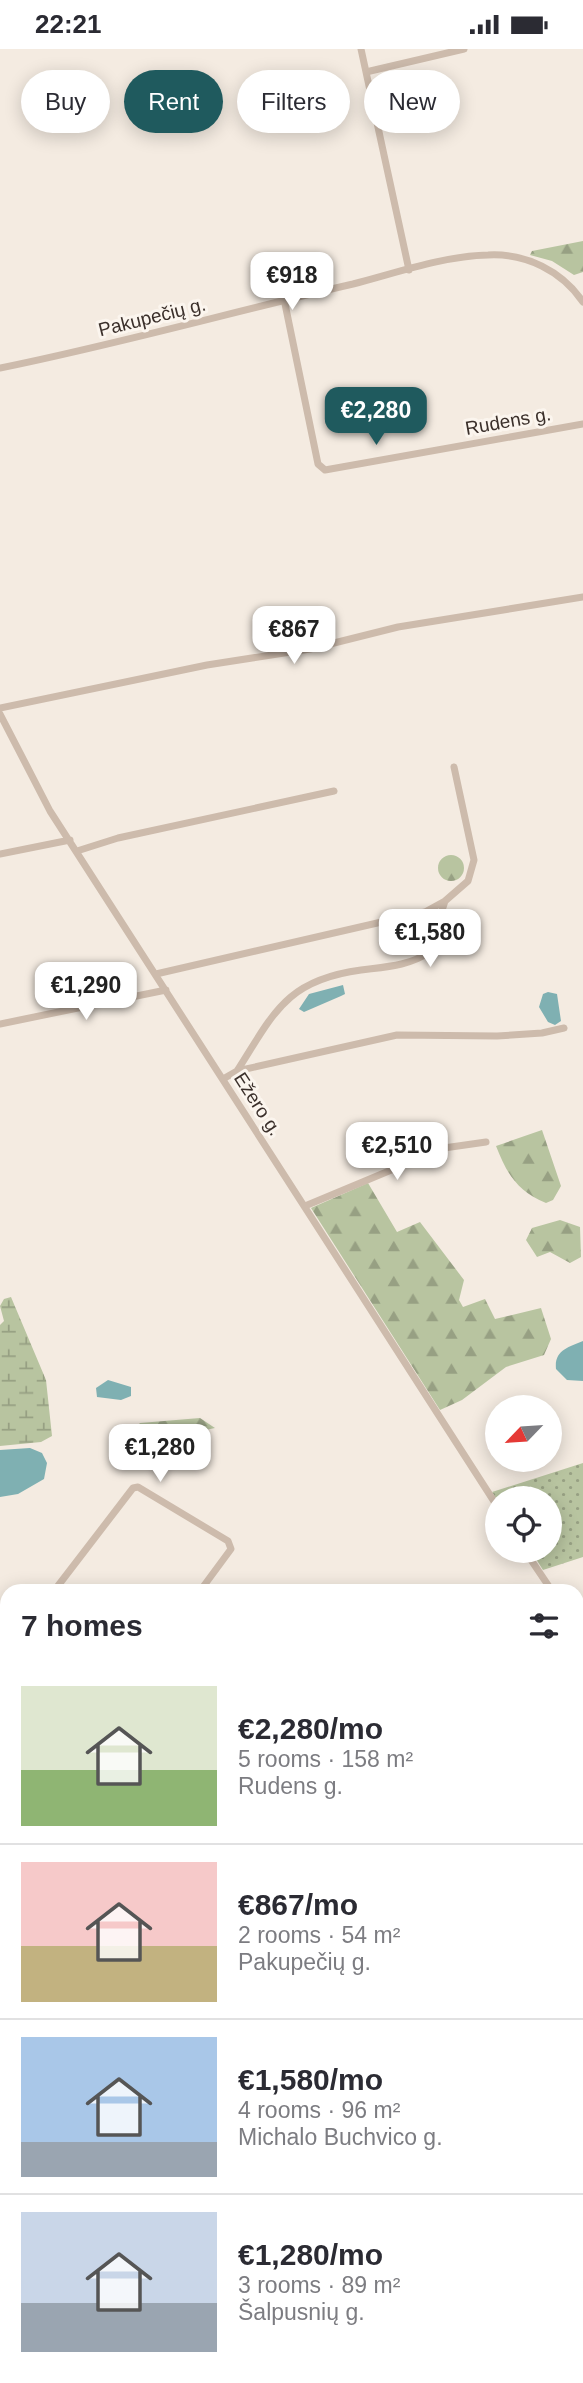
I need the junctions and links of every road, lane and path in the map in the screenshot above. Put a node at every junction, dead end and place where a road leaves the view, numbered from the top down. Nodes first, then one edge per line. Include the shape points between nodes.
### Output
1 (360, 49) edge
2 (464, 49) edge
3 (365, 70) edge
4 (375, 70) edge
5 (379, 133) edge
6 (409, 270) junction
7 (284, 299) junction
8 (583, 302) edge
9 (0, 367) edge
10 (583, 424) edge
11 (583, 597) edge
12 (0, 708) edge
13 (0, 714) edge
14 (454, 767) dead end
15 (334, 791) dead end
16 (70, 840) junction
17 (77, 851) junction
18 (0, 854) edge
19 (445, 901) junction
20 (425, 912) junction
21 (440, 914) junction
22 (156, 974) junction
23 (166, 990) junction
24 (0, 1024) edge
25 (564, 1028) dead end
26 (237, 1071) junction
27 (223, 1079) junction
28 (486, 1142) dead end
29 (305, 1206) junction
30 (485, 1487) edge
31 (534, 1563) edge
32 (59, 1584) edge
33 (205, 1584) edge
34 (547, 1584) edge

1 - 3 street
2 - 4 street
5 - 6 street
6 - 7 street, Pakupečių g.
6 - 8 street, Pakupečių g. via 471,257 505,257 554,270 571,283
7 - 9 street, Pakupečių g. via 77,353
7 - 10 street, Rudens g. via 318,464 325,470
11 - 12 street via 398,627 310,649 207,665
13 - 16 street, Ežero g.
14 - 19 street via 474,860 468,881
15 - 17 street
16 - 17 street, Ežero g.
16 - 18 street
17 - 22 street, Ežero g.
19 - 20 street
19 - 21 street
20 - 21 street
20 - 22 street
21 - 26 street via 433,947 423,956 325,979 289,996 271,1014
22 - 23 street, Ežero g.
23 - 24 street
23 - 27 street, Ežero g.
25 - 26 street via 508,1036 397,1035
26 - 27 street
27 - 29 street, Ežero g.
28 - 29 street via 444,1148
29 - 30 street, Ežero g.
31 - 34 street
32 - 33 street via 138,1487 229,1541 231,1549

